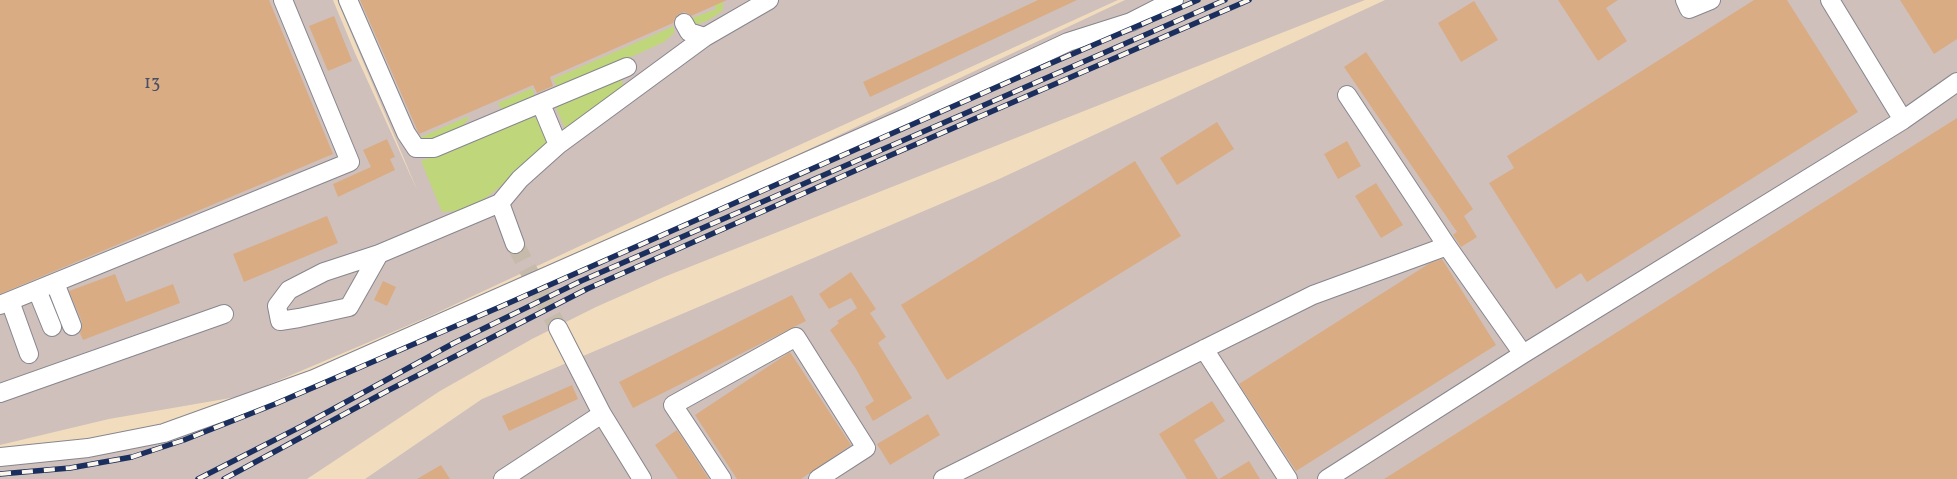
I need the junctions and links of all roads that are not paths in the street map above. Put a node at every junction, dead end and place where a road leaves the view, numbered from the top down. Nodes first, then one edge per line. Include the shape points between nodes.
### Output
1 (283, 0) edge
2 (348, 0) edge
3 (769, 0) edge
4 (1174, 0) edge
5 (1685, 0) edge
6 (1711, 0) edge
7 (1830, 0) edge
8 (684, 23) dead end
9 (705, 37) junction
10 (627, 67) dead end
11 (1957, 82) edge
12 (1347, 95) dead end
13 (541, 104) junction
14 (1903, 120) junction
15 (558, 145) junction
16 (500, 203) junction
17 (515, 244) tunnel mouth
18 (1447, 246) junction
19 (379, 254) junction
20 (55, 283) junction
21 (38, 290) junction
22 (5, 303) edge
23 (224, 314) dead end
24 (72, 326) dead end
25 (52, 327) dead end
26 (558, 328) tunnel mouth
27 (1204, 349) junction
28 (30, 354) dead end
29 (1523, 354) junction
30 (0, 393) edge
31 (602, 414) junction
32 (0, 457) edge
33 (503, 479) edge
34 (642, 479) edge
35 (722, 479) edge
36 (818, 479) edge
37 (943, 479) edge
38 (1288, 479) edge
39 (1327, 479) edge

1 - 20 lane via 350,162
2 - 13 lane via 406,133 416,148 434,148
3 - 9 lane
4 - 32 lane via 1131,22 1068,42 910,116 314,380 164,433 88,448
5 - 6 lane via 1689,9
7 - 14 lane
8 - 9 lane via 688,32
9 - 15 lane
10 - 13 lane
11 - 14 lane
12 - 18 lane
13 - 15 lane
14 - 29 lane
15 - 16 lane via 520,179
16 - 17 lane
16 - 19 lane
18 - 27 lane via 1313,294
18 - 29 lane
19 - 19 lane via 324,272 289,290 277,306 280,321 349,307
20 - 21 lane
20 - 24 lane
21 - 22 lane
21 - 25 lane
22 - 28 lane
23 - 30 lane
26 - 31 lane
27 - 37 lane
27 - 38 lane
29 - 39 lane
31 - 33 lane
31 - 34 lane
35 - 36 lane via 673,405 796,337 866,448

